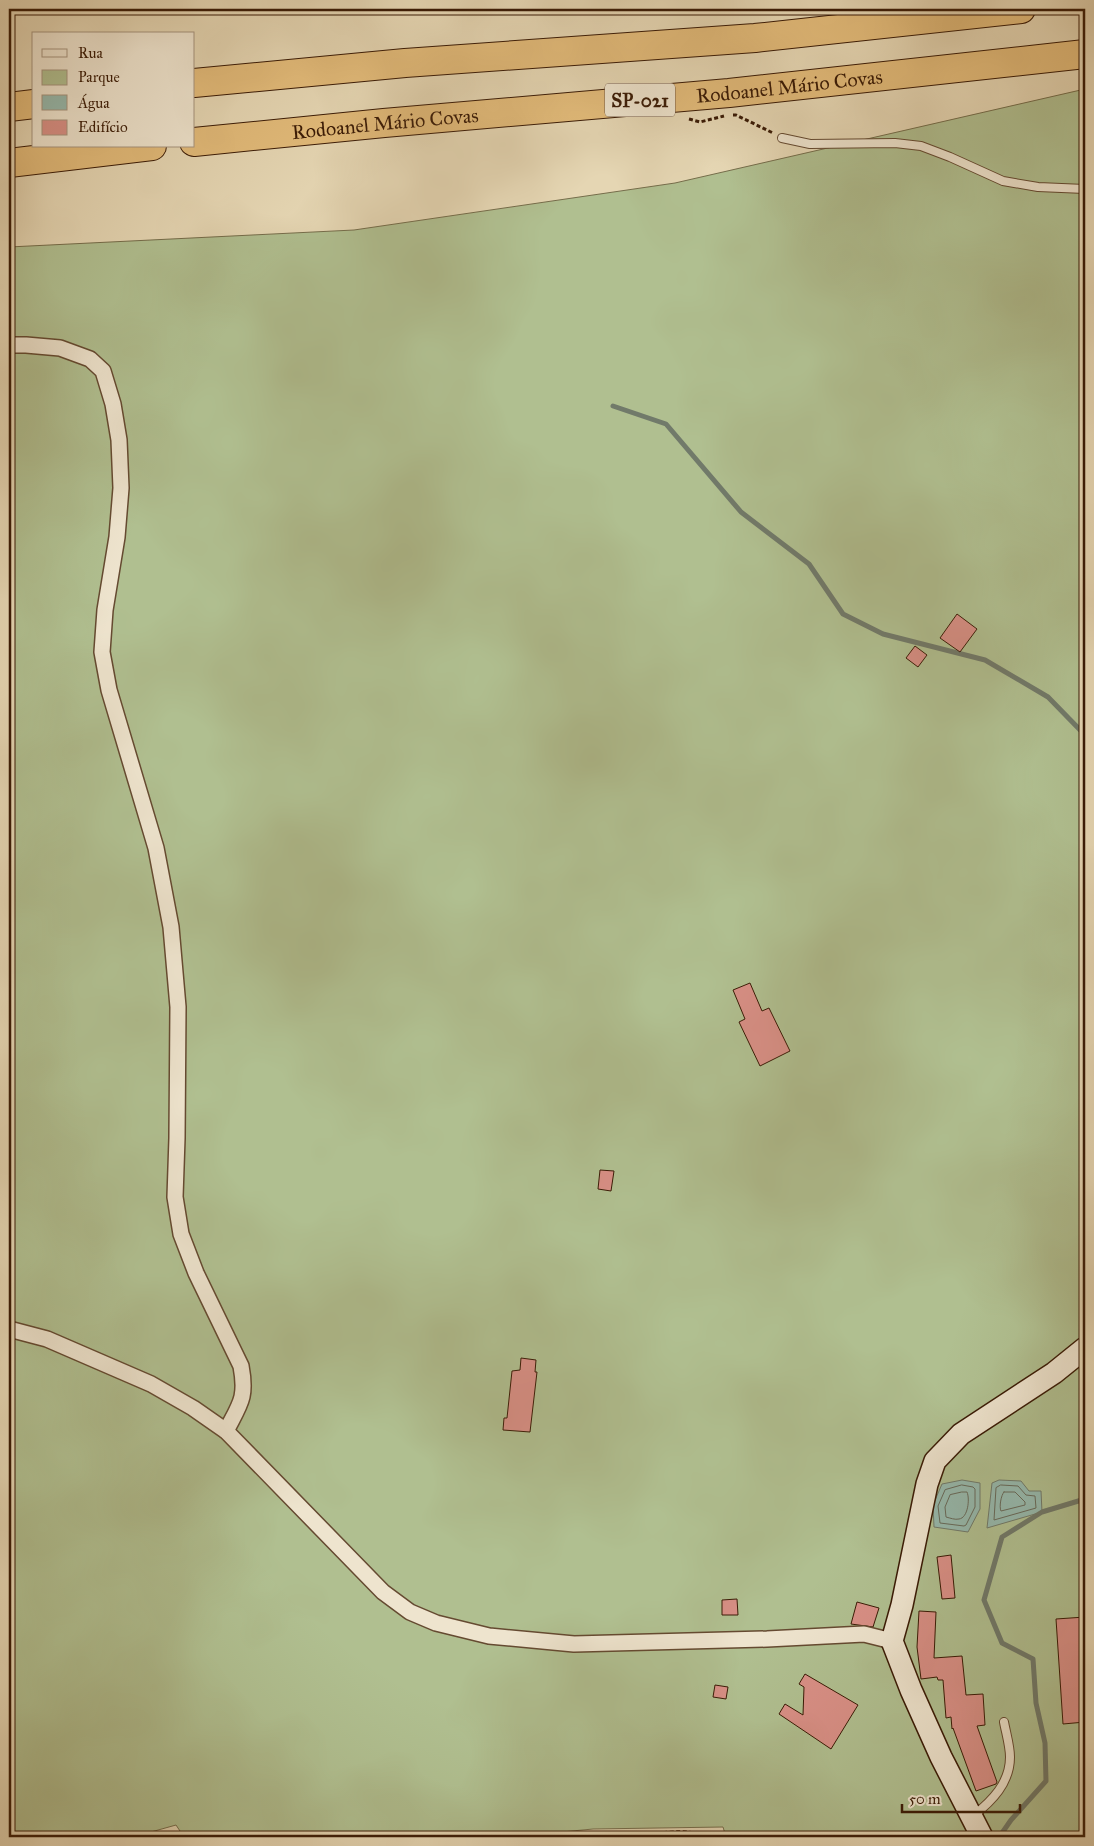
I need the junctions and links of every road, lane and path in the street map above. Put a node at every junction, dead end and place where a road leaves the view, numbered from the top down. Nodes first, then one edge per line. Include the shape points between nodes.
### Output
1 (1020, 9) edge
2 (1085, 54) edge
3 (195, 83) edge
4 (32, 104) edge
5 (9, 107) edge
6 (782, 138) dead end
7 (195, 142) edge
8 (135, 148) edge
9 (9, 163) edge
10 (1085, 189) edge
11 (9, 346) edge
12 (9, 1329) edge
13 (1085, 1348) edge
14 (226, 1431) junction
15 (892, 1640) junction
16 (1004, 1722) dead end
17 (971, 1818) junction
18 (631, 1837) edge
19 (708, 1837) edge
20 (982, 1837) edge

1 - 3 highway via 755,38 405,63
2 - 7 highway, Rodoanel Mário Covas / SP-021 via 729,93
4 - 5 highway
6 - 10 lane via 810,144 895,143 921,146 1003,181 1038,187
8 - 9 highway
11 - 14 street via 60,348 90,359 103,371 113,404 119,440 121,488 102,652 109,690 156,848 171,927 178,1007 175,1196 181,1234 241,1366 244,1382 243,1398
12 - 14 street via 47,1339 151,1384
13 - 15 main road via 1054,1373 961,1434 935,1461
14 - 15 street via 384,1592 410,1612 436,1623 489,1636 574,1644 864,1634
15 - 17 main road via 911,1690
16 - 17 lane via 1010,1758 1006,1777 995,1798
17 - 20 main road
18 - 19 path via 692,1833

